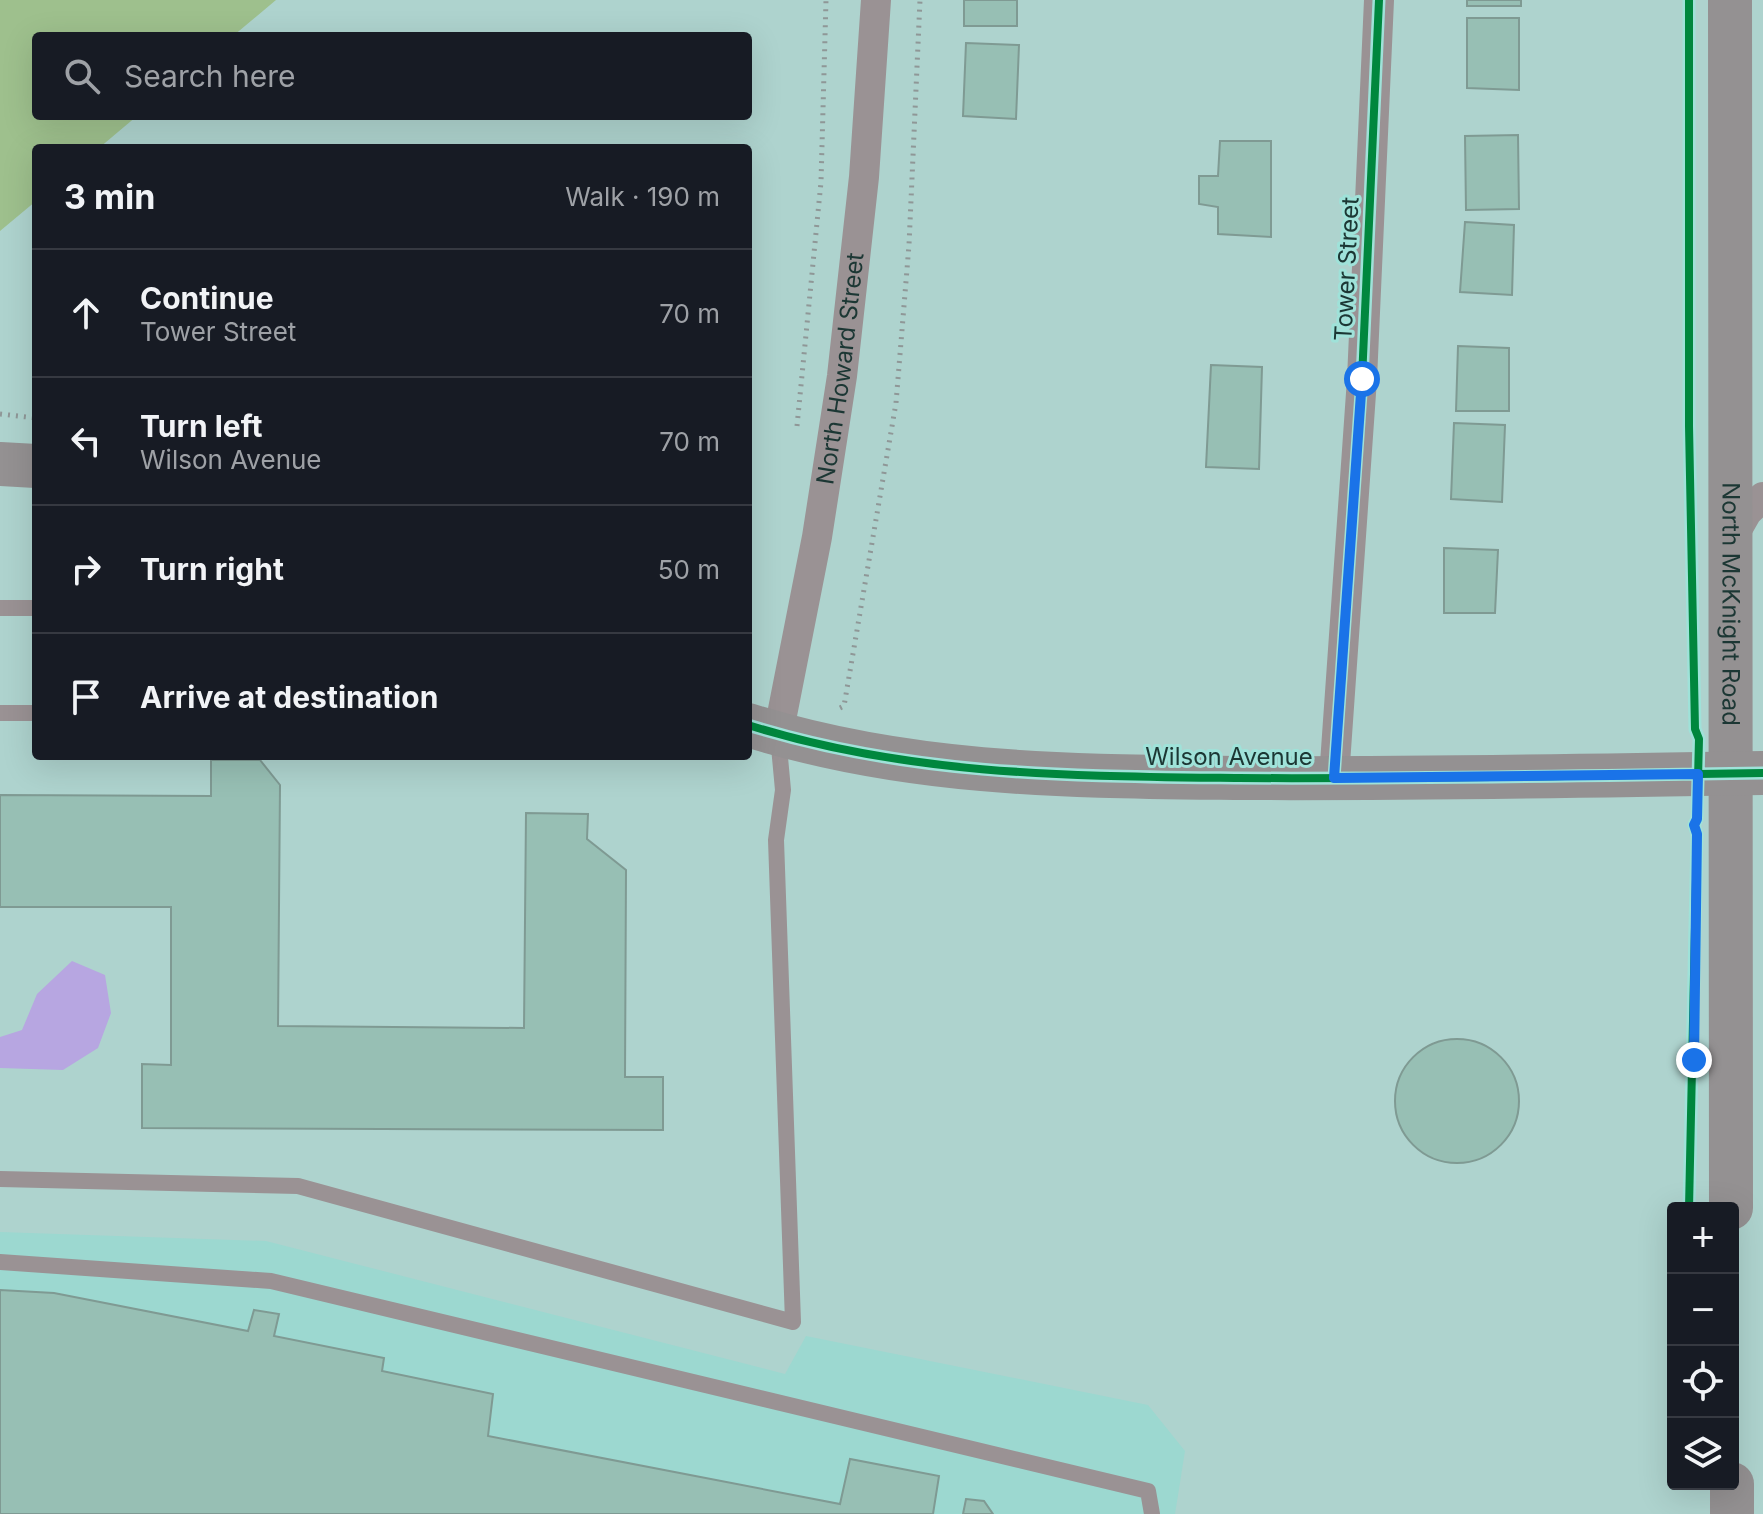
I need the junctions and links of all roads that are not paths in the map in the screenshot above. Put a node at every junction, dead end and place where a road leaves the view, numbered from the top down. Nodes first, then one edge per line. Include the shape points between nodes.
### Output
1 (876, 0) edge
2 (1379, 0) edge
3 (1730, 0) edge
4 (0, 464) edge
5 (32, 466) edge
6 (1763, 497) edge
7 (1730, 543) junction
8 (0, 608) edge
9 (32, 608) edge
10 (0, 713) edge
11 (32, 713) edge
12 (763, 730) edge
13 (1747, 774) edge
14 (1334, 778) junction
15 (0, 1179) edge
16 (1731, 1202) edge
17 (0, 1262) edge
18 (1732, 1490) edge
19 (1152, 1514) edge
20 (1732, 1514) edge

1 - 12 street, North Howard Street via 842,376 817,537
2 - 14 street, Tower Street via 1362,379
3 - 7 main road, North McKnight Road
4 - 5 main road
6 - 7 street via 1747,512
7 - 13 main road, North McKnight Road
8 - 9 lane
10 - 11 lane
12 - 14 main road, Wilson Avenue via 885,758 992,772
12 - 15 lane via 783,790 776,840 793,1322 298,1186
13 - 14 main road, Wilson Avenue
13 - 16 main road, North McKnight Road
17 - 19 lane via 271,1281 1148,1491
18 - 20 main road

